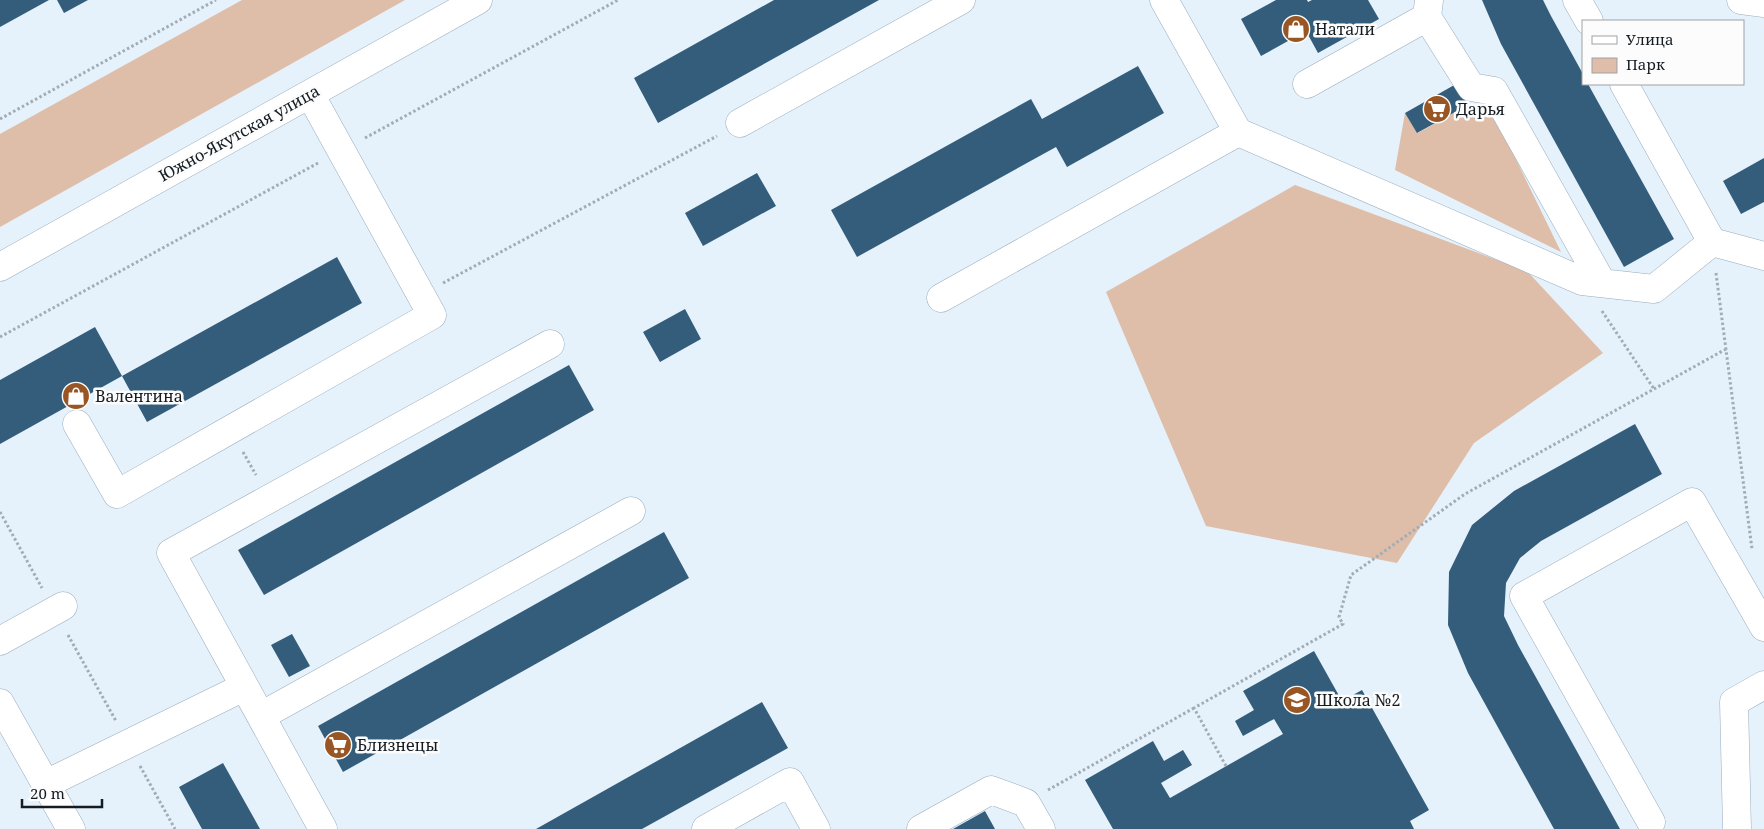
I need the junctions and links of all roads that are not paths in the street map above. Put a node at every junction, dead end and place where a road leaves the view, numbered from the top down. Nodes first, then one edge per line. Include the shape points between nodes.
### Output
1 (478, 0) edge
2 (960, 0) edge
3 (1164, 0) edge
4 (1577, 0) edge
5 (1741, 0) edge
6 (1764, 3) edge
7 (1428, 8) edge
8 (1588, 20) edge
9 (1307, 84) dead end
10 (1625, 85) edge
11 (310, 94) junction
12 (740, 124) road end
13 (1238, 132) junction
14 (1712, 242) junction
15 (1764, 256) edge
16 (0, 267) edge
17 (1592, 282) junction
18 (941, 298) dead end
19 (550, 344) dead end
20 (77, 424) dead end
21 (631, 511) dead end
22 (59, 608) road end
23 (1764, 627) edge
24 (0, 641) edge
25 (1764, 685) edge
26 (244, 687) junction
27 (0, 703) edge
28 (261, 716) junction
29 (46, 784) junction
30 (1651, 822) dead end
31 (71, 829) edge
32 (323, 829) edge
33 (706, 829) edge
34 (816, 829) edge
35 (921, 829) edge
36 (1041, 829) edge
37 (1737, 829) edge

1 - 11 street, Южно-Якутская улица
2 - 12 street
3 - 13 street
4 - 8 street
5 - 6 street
7 - 9 street
7 - 17 street via 1471,87 1494,91
10 - 14 street
11 - 16 street, Южно-Якутская улица
11 - 20 street via 432,315 117,494
13 - 17 street
13 - 18 street
14 - 15 street
14 - 17 street via 1654,289
19 - 26 street via 170,554
21 - 28 street
22 - 24 street
23 - 30 street via 1692,502 1524,596
25 - 37 street via 1734,702
26 - 28 street
26 - 29 street
27 - 29 street
28 - 32 street
29 - 31 street
33 - 34 street via 790,782
35 - 36 street via 991,790 1026,803

